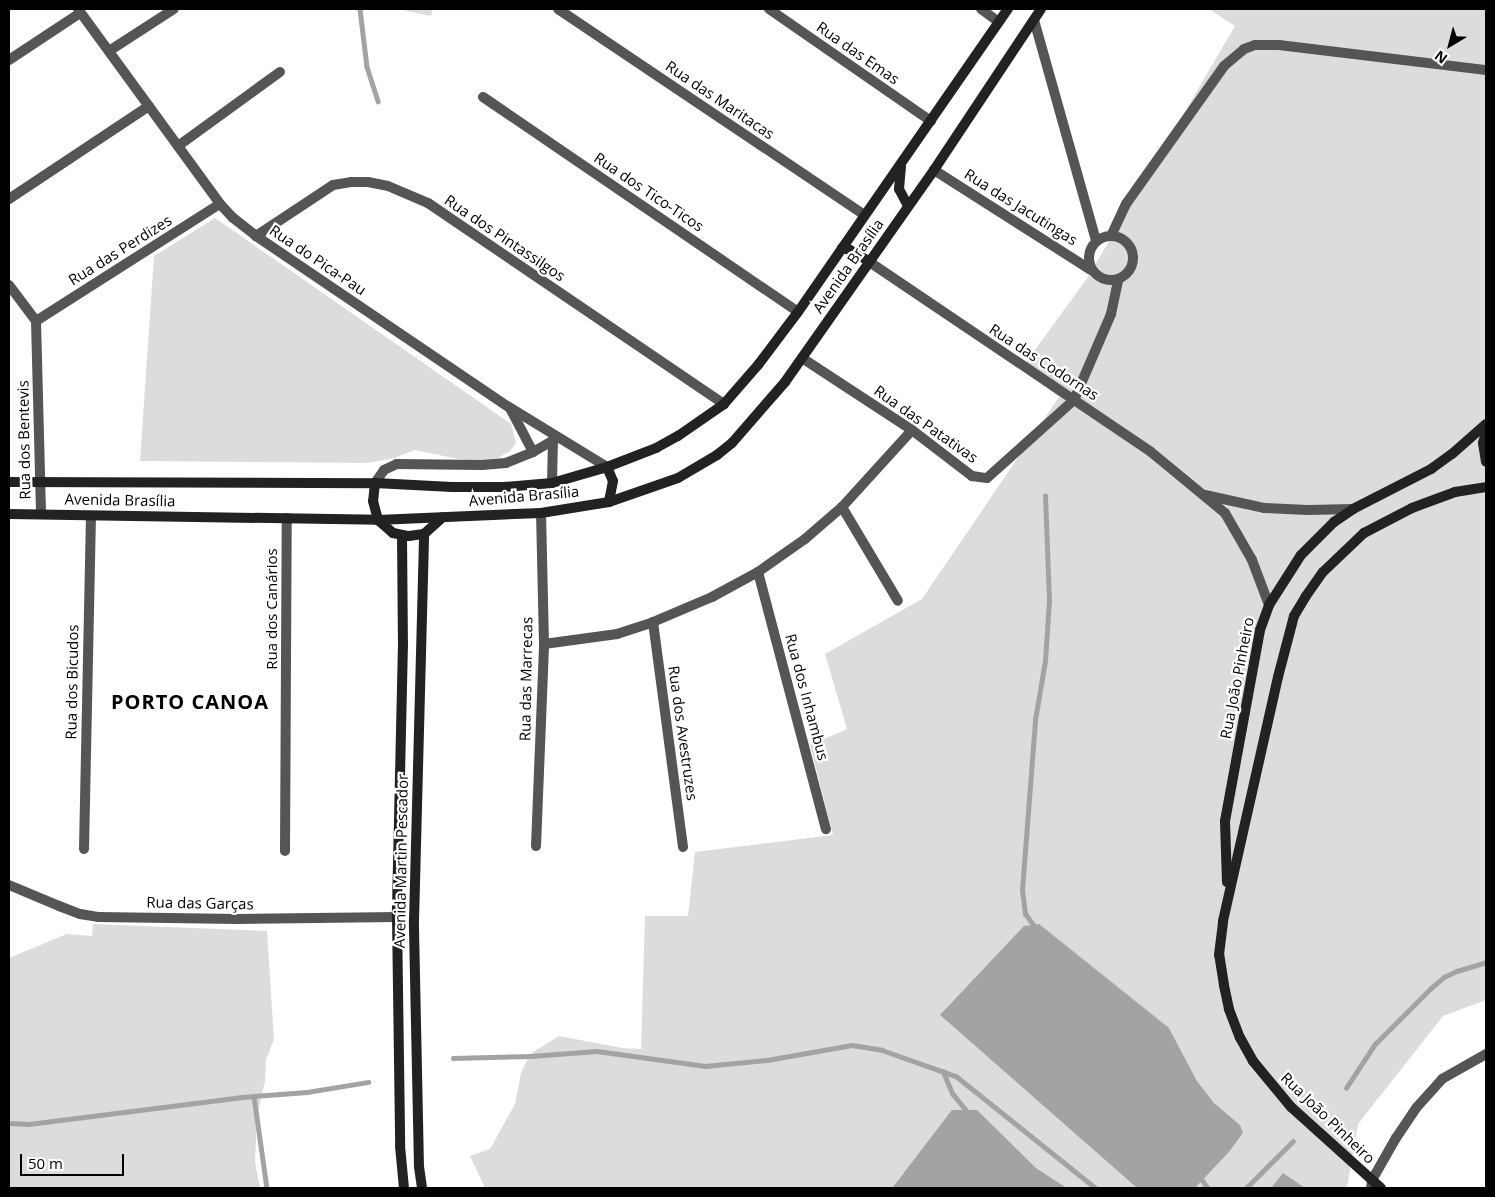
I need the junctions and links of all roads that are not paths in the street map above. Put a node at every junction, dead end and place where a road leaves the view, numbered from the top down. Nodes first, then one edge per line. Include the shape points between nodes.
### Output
1 (174, 9) edge
2 (558, 9) edge
3 (769, 9) edge
4 (980, 9) edge
5 (1008, 9) edge
6 (1041, 9) edge
7 (79, 11) edge
8 (1034, 20) junction
9 (999, 22) junction
10 (109, 51) junction
11 (9, 60) edge
12 (1486, 70) edge
13 (280, 72) dead end
14 (483, 97) dead end
15 (149, 106) junction
16 (931, 122) junction
17 (178, 146) junction
18 (901, 165) junction
19 (934, 170) junction
20 (9, 199) edge
21 (220, 204) junction
22 (908, 206) junction
23 (864, 216) junction
24 (256, 236) junction
25 (1111, 236) junction
26 (1096, 240) junction
27 (842, 248) junction
28 (868, 261) junction
29 (1091, 270) junction
30 (1118, 280) junction
31 (9, 286) edge
32 (798, 312) junction
33 (36, 321) junction
34 (802, 358) junction
35 (1074, 400) junction
36 (724, 404) junction
37 (509, 407) junction
38 (1486, 424) edge
39 (912, 430) junction
40 (1486, 433) edge
41 (555, 439) junction
42 (533, 452) junction
43 (1486, 462) edge
44 (607, 467) junction
45 (9, 482) edge
46 (40, 482) junction
47 (552, 482) junction
48 (375, 483) junction
49 (1486, 488) edge
50 (1199, 493) junction
51 (609, 502) junction
52 (842, 506) junction
53 (1354, 509) junction
54 (541, 513) junction
55 (9, 514) edge
56 (40, 514) junction
57 (90, 516) junction
58 (442, 517) junction
59 (287, 518) junction
60 (378, 520) junction
61 (424, 534) junction
62 (402, 535) junction
63 (758, 572) junction
64 (898, 601) dead end
65 (1269, 604) junction
66 (653, 622) junction
67 (544, 644) junction
68 (826, 829) dead end
69 (536, 846) dead end
70 (683, 847) dead end
71 (84, 849) dead end
72 (285, 852) dead end
73 (9, 885) edge
74 (1227, 896) junction
75 (396, 917) junction
76 (1486, 1054) edge
77 (1371, 1184) edge
78 (404, 1188) edge
79 (422, 1188) edge
80 (1381, 1188) edge

1 - 10 street
2 - 23 street, Rua das Maritacas
3 - 16 street, Rua das Emas
4 - 9 street
5 - 9 street, Avenida Brasília
6 - 8 street, Avenida Brasília
7 - 10 street, Rua do Pica-Pau
7 - 11 street
8 - 19 street, Avenida Brasília
8 - 26 street
9 - 16 street, Avenida Brasília
10 - 15 street, Rua do Pica-Pau
12 - 25 street via 1279,45 1255,45 1224,66 1121,212
13 - 17 street
14 - 32 street, Rua dos Tico-Ticos
15 - 17 street, Rua do Pica-Pau
15 - 20 street
16 - 18 street, Avenida Brasília
17 - 21 street, Rua do Pica-Pau
18 - 22 street via 900,189
18 - 23 street, Avenida Brasília
19 - 22 street, Avenida Brasília
19 - 29 street, Rua das Jacutingas
21 - 24 street, Rua do Pica-Pau
21 - 33 street, Rua das Perdizes
22 - 28 street, Avenida Brasília
23 - 27 street, Avenida Brasília
24 - 36 street, Rua dos Pintassilgos via 333,185 368,182 388,186 428,204
24 - 37 street, Rua do Pica-Pau
25 - 26 street
25 - 30 street via 1126,241 1133,255 1130,270
26 - 29 street via 1088,254
27 - 28 street
27 - 32 street, Avenida Brasília
28 - 34 street, Avenida Brasília
28 - 35 street, Rua das Codornas
29 - 30 street via 1103,280
30 - 35 street via 1111,314
31 - 33 street
32 - 36 street, Avenida Brasília
33 - 46 street, Rua dos Bentevis
34 - 39 street, Rua das Patativas
34 - 51 street, Avenida Brasília via 756,417 717,456 678,478
35 - 39 street, Rua das Patativas via 988,478 972,476
35 - 50 street, Rua das Codornas via 1151,452
36 - 44 street, Avenida Brasília via 656,448
37 - 41 street, Rua do Pica-Pau
37 - 42 street
38 - 53 street, Rua João Pinheiro via 1431,469
39 - 52 street
40 - 43 street
41 - 42 street
41 - 44 street, Rua do Pica-Pau
41 - 47 street
42 - 48 street via 506,463 397,464 384,470
44 - 47 street, Avenida Brasília
44 - 51 street via 613,481
45 - 46 street, Avenida Brasília
46 - 48 street, Avenida Brasília
46 - 56 street, Rua dos Bentevis
47 - 48 street, Avenida Brasília via 504,487
48 - 60 street via 373,501
49 - 74 street, Rua João Pinheiro via 1455,492 1406,511 1364,533 1323,572 1306,596 1294,616
50 - 53 street, Rua das Codornas via 1264,508
50 - 65 street, Rua das Codornas via 1225,513 1242,540
51 - 54 street, Avenida Brasília
52 - 63 street via 805,539
52 - 64 street
53 - 65 street, Rua João Pinheiro via 1334,522 1301,555
54 - 58 street, Avenida Brasília
54 - 67 street, Rua das Marrecas
55 - 56 street, Avenida Brasília
56 - 57 street, Avenida Brasília
57 - 59 street, Avenida Brasília
57 - 71 street, Rua dos Bicudos
58 - 60 street, Avenida Brasília
58 - 61 street
59 - 60 street, Avenida Brasília
59 - 72 street, Rua dos Canários
60 - 62 street via 388,530
61 - 62 street
61 - 79 street, Avenida Martin Pescador via 414,921
62 - 75 street, Avenida Martin Pescador via 403,652
63 - 66 street
63 - 68 street, Rua dos Inhambus
65 - 74 street, Rua João Pinheiro via 1260,630 1225,821
66 - 67 street via 617,634
66 - 70 street, Rua dos Avestruzes
67 - 69 street, Rua das Marrecas
73 - 75 street, Rua das Garças via 80,914 98,917
74 - 77 street, Rua João Pinheiro via 1219,955 1230,1010 1240,1038 1268,1082
75 - 78 street, Avenida Martin Pescador via 400,1146
76 - 77 street via 1442,1080 1417,1107
77 - 80 street, Rua João Pinheiro

